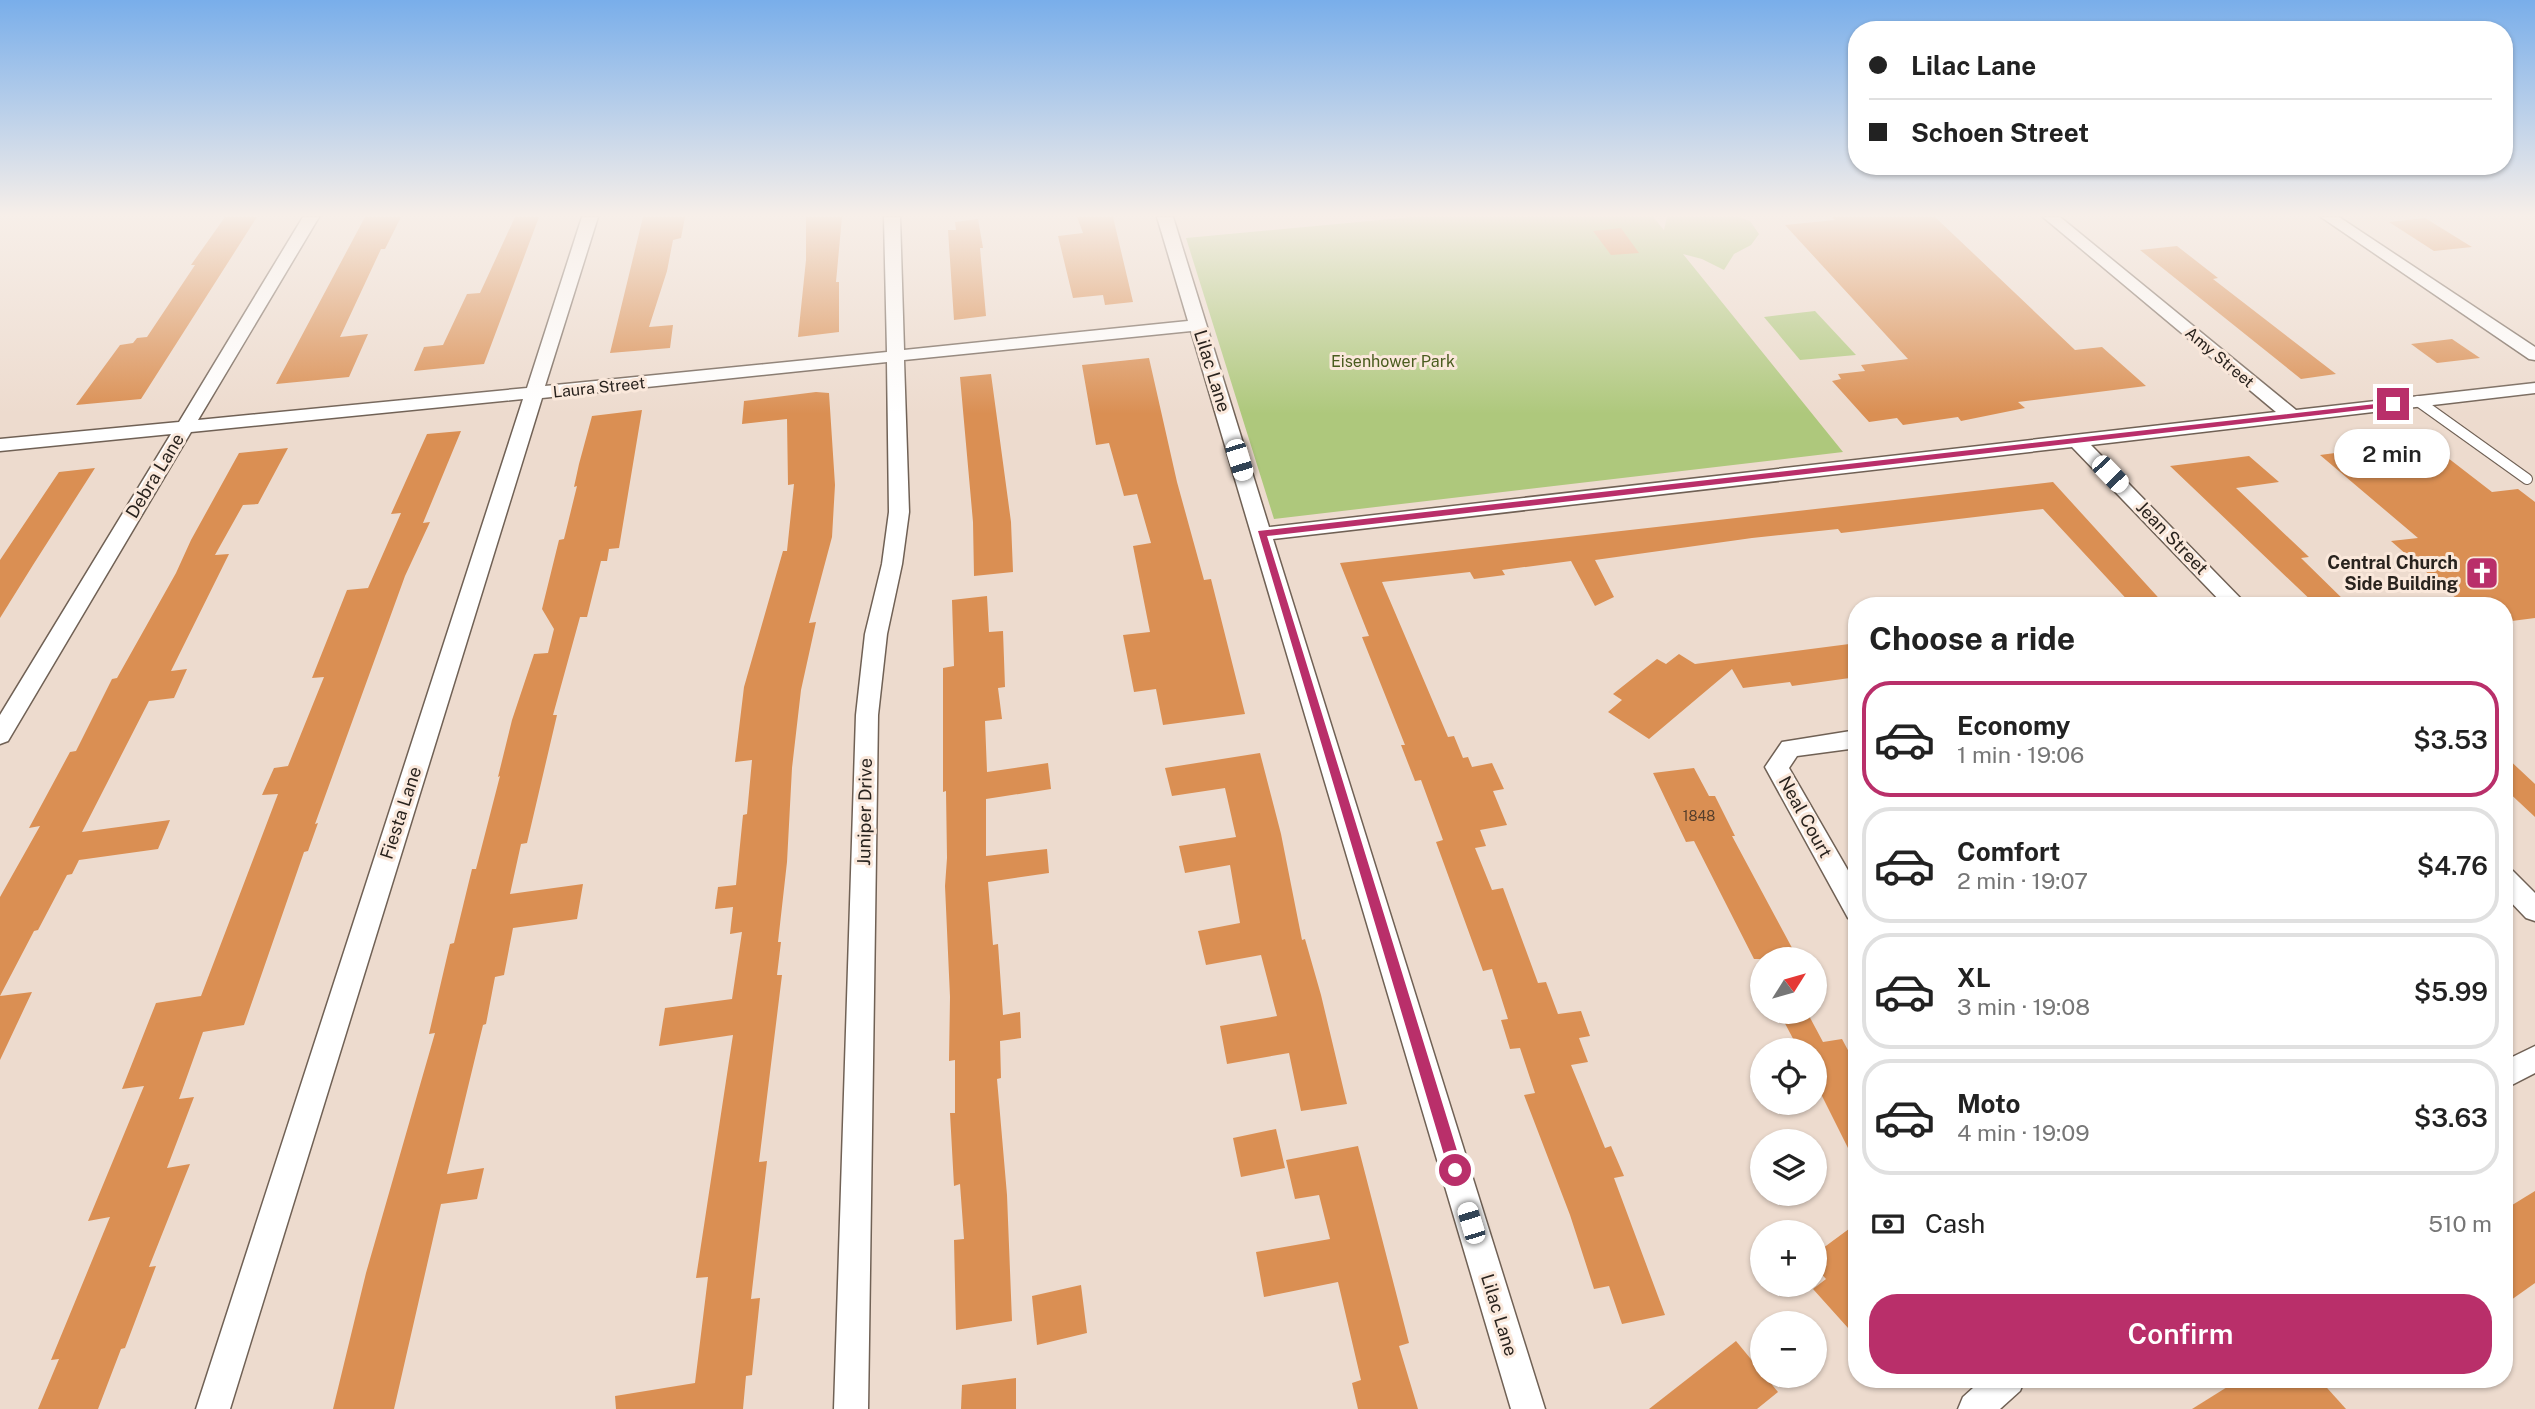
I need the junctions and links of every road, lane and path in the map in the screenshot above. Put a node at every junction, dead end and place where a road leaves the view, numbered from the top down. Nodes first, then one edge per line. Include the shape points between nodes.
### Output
1 (272, 283) edge
2 (569, 283) edge
3 (894, 283) edge
4 (1185, 283) edge
5 (2131, 283) edge
6 (2427, 283) edge
7 (1198, 325) junction
8 (2535, 355) edge
9 (896, 356) junction
10 (2535, 388) edge
11 (534, 393) junction
12 (2418, 401) junction
13 (2292, 416) junction
14 (185, 427) junction
15 (2077, 441) junction
16 (0, 445) edge
17 (2527, 479) dead end
18 (1261, 534) junction
19 (2229, 597) edge
20 (0, 735) edge
21 (1848, 740) edge
22 (2513, 887) edge
23 (1848, 894) edge
24 (2535, 910) edge
25 (2535, 1059) edge
26 (2513, 1071) edge
27 (1998, 1388) edge
28 (213, 1409) edge
29 (851, 1409) edge
30 (1528, 1409) edge
31 (1975, 1409) edge

1 - 14 street, Debra Lane
2 - 11 street, Fiesta Lane
3 - 9 street, Juniper Drive
4 - 7 street, Lilac Lane
5 - 13 street, Amy Street
6 - 8 street
7 - 9 street, Laura Street
7 - 18 street, Lilac Lane
9 - 11 street, Laura Street
9 - 29 street, Juniper Drive via 899,512 876,634 867,715
10 - 12 street
11 - 14 street, Laura Street
11 - 28 street, Fiesta Lane
12 - 13 street
12 - 17 lane
13 - 15 street
14 - 16 street, Laura Street
14 - 20 street, Debra Lane
15 - 18 street
15 - 19 street, Jean Street
18 - 30 street, Lilac Lane
21 - 23 street, Neal Court via 1790,748 1777,766
22 - 24 street
25 - 26 street
27 - 31 street

